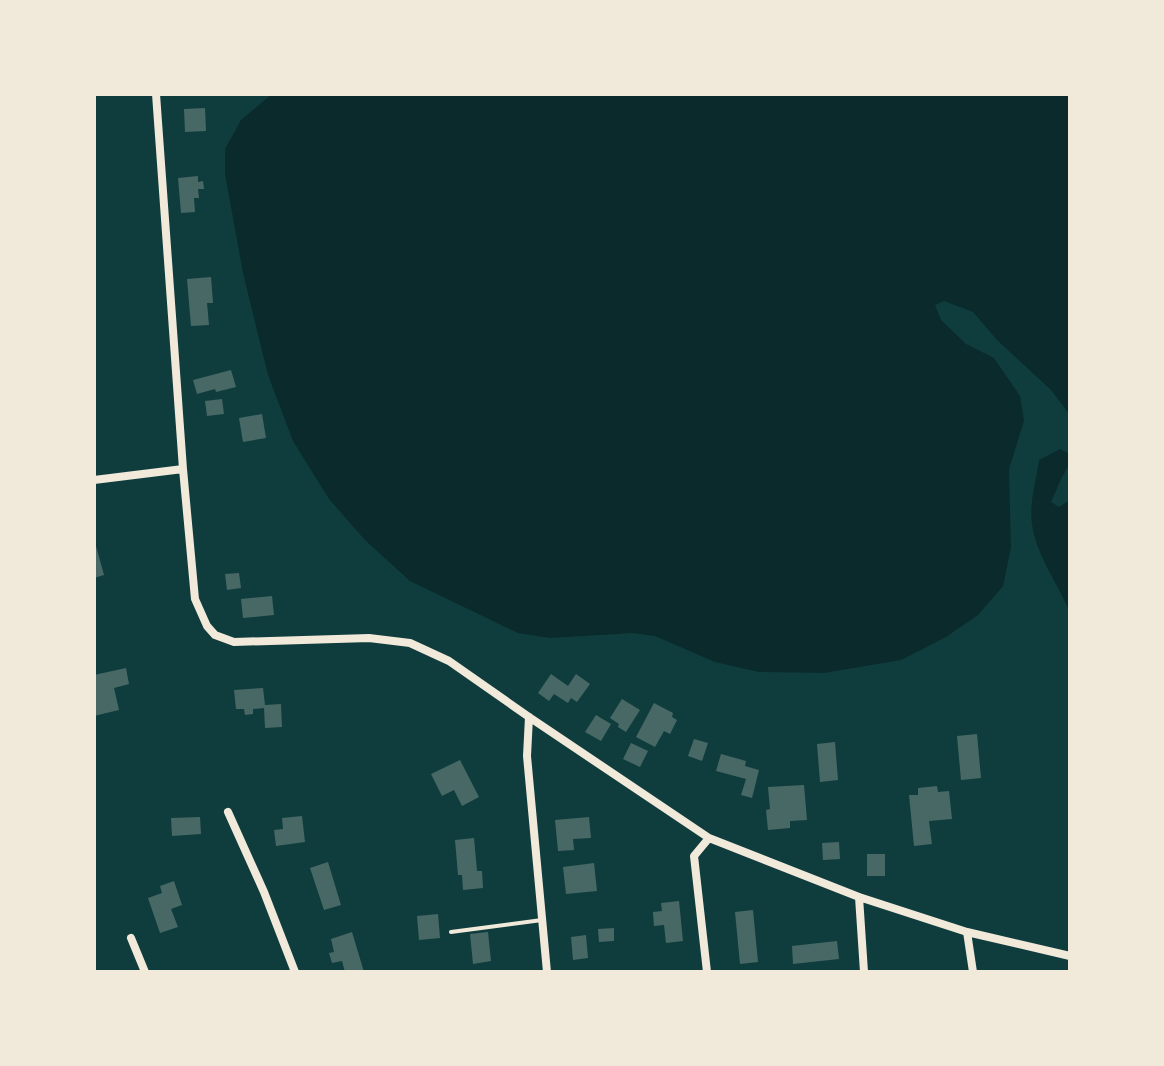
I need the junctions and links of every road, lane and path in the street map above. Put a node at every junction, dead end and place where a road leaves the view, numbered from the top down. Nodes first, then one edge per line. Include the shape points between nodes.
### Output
1 (156, 94) edge
2 (183, 469) junction
3 (94, 480) edge
4 (529, 717) junction
5 (228, 812) dead end
6 (709, 838) junction
7 (859, 897) junction
8 (542, 920) junction
9 (451, 932) dead end
10 (967, 932) junction
11 (131, 938) dead end
12 (1070, 956) edge
13 (145, 972) edge
14 (295, 972) edge
15 (547, 972) edge
16 (707, 972) edge
17 (864, 972) edge
18 (973, 972) edge

1 - 2 street
2 - 3 street
2 - 4 street via 195,599 215,635 234,642 369,638 410,643 449,661
4 - 6 street
4 - 8 street via 527,756
5 - 14 street
6 - 7 street
6 - 16 street via 694,856
7 - 10 street
7 - 17 street
8 - 9 lane
8 - 15 street
10 - 12 street
10 - 18 street
11 - 13 street

